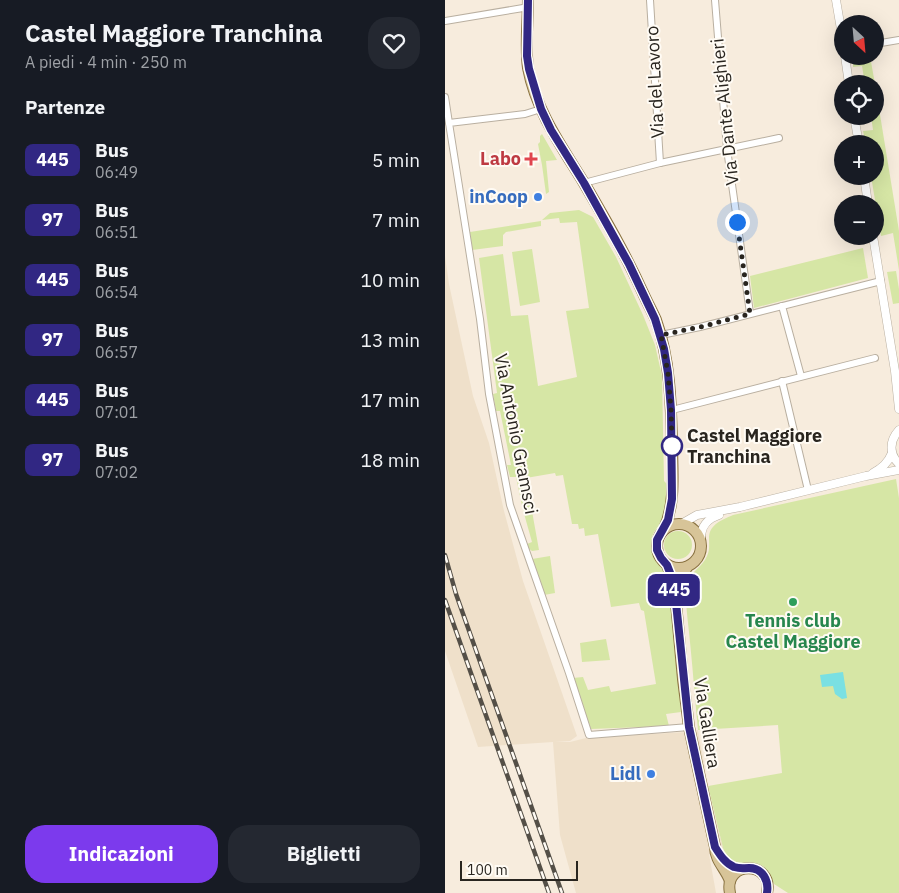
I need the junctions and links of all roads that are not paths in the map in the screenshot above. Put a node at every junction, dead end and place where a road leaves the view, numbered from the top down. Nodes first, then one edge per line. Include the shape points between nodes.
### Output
1 (651, 0) edge
2 (715, 0) edge
3 (836, 0) edge
4 (528, 4) edge
5 (838, 15) edge
6 (445, 21) edge
7 (899, 40) edge
8 (884, 42) edge
9 (445, 97) edge
10 (541, 109) junction
11 (449, 123) junction
12 (779, 138) dead end
13 (727, 149) junction
14 (660, 163) junction
15 (584, 183) junction
16 (875, 245) edge
17 (881, 281) junction
18 (782, 306) junction
19 (750, 314) junction
20 (661, 335) junction
21 (875, 358) dead end
22 (895, 371) junction
23 (801, 376) junction
24 (899, 379) edge
25 (782, 381) junction
26 (899, 409) edge
27 (671, 410) junction
28 (899, 430) edge
29 (892, 453) junction
30 (899, 464) edge
31 (899, 470) edge
32 (866, 476) junction
33 (808, 490) junction
34 (672, 499) junction
35 (740, 507) junction
36 (681, 523) junction
37 (664, 529) junction
38 (701, 538) junction
39 (667, 565) junction
40 (687, 566) junction
41 (676, 603) junction
42 (689, 727) junction
43 (715, 847) junction
44 (742, 869) junction
45 (730, 881) junction
46 (730, 893) edge
47 (767, 893) edge

1 - 14 street, Via del Lavoro
2 - 13 street, Via Dante Alighieri
3 - 5 street
4 - 6 street via 523,8
4 - 10 main road via 529,69
7 - 8 street
9 - 11 street
10 - 11 street via 525,114
10 - 15 main road
11 - 42 street, Via Antonio Gramsci via 489,394 510,505 589,735
12 - 13 street
13 - 14 street
13 - 19 street, Via Dante Alighieri
14 - 15 street
15 - 20 main road via 629,264
16 - 17 street
17 - 18 street
17 - 22 street
18 - 19 street
18 - 23 street
19 - 20 street
20 - 27 main road
21 - 23 street
22 - 24 street
22 - 26 street
23 - 25 street
25 - 27 street
25 - 33 street
27 - 34 main road
28 - 29 street via 892,442
29 - 30 street
29 - 32 street via 882,468
31 - 32 street
32 - 33 street
33 - 35 street
34 - 36 main road via 676,520
34 - 37 main road
35 - 36 street via 697,515
35 - 38 street via 710,518 702,527
36 - 37 main road
36 - 38 main road via 692,527
37 - 39 main road via 657,540 657,550
38 - 40 main road via 699,555
39 - 40 main road via 676,568
39 - 41 main road, Via Galliera
40 - 41 main road, Via Galliera
41 - 42 main road, Via Galliera
42 - 43 main road, Via Galliera
43 - 44 main road via 724,860
43 - 45 main road, Via Galliera via 716,856
44 - 45 main road
44 - 47 main road via 754,868 762,873
45 - 46 main road

